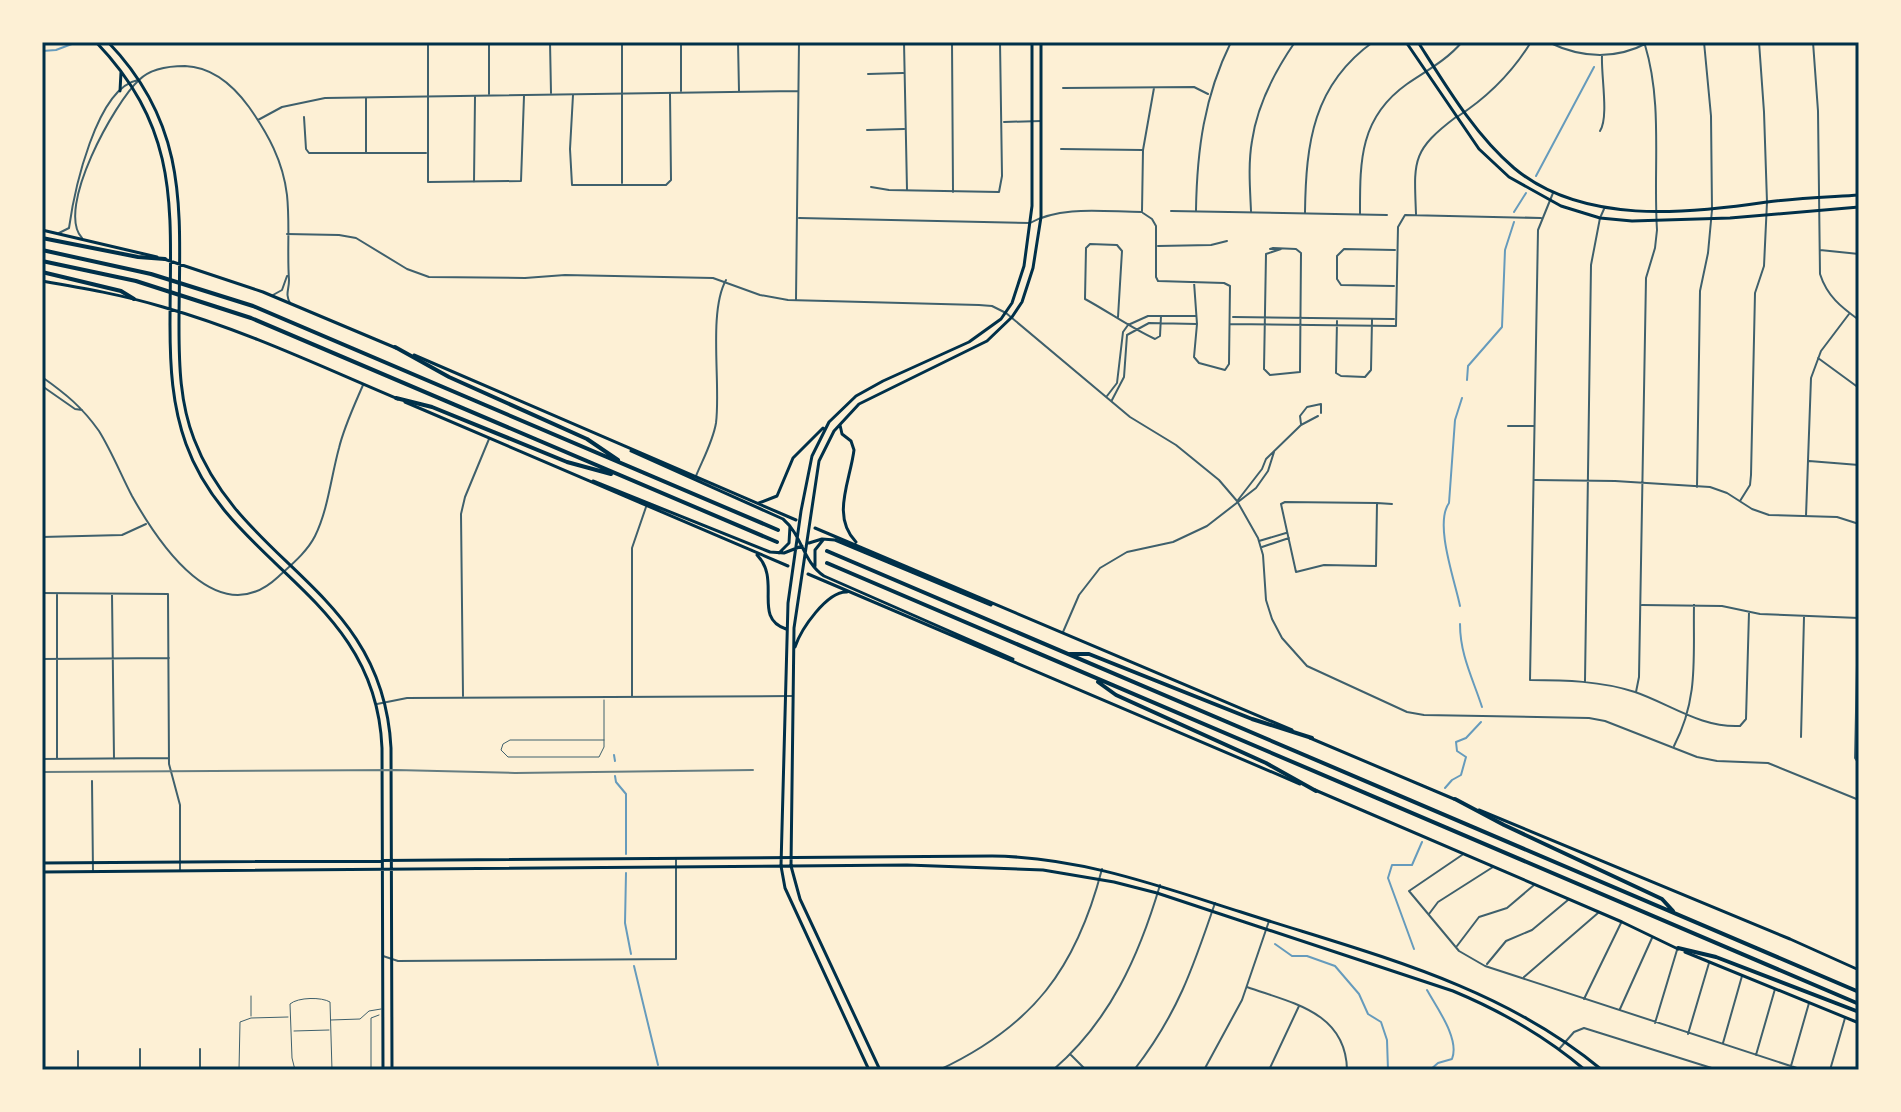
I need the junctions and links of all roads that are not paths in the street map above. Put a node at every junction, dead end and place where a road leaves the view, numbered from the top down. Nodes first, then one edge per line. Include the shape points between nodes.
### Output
1 (108, 42) edge
2 (428, 42) edge
3 (489, 42) edge
4 (550, 42) edge
5 (622, 42) edge
6 (681, 42) edge
7 (738, 42) edge
8 (799, 42) edge
9 (904, 42) edge
10 (952, 42) edge
11 (1000, 42) edge
12 (1032, 42) edge
13 (1041, 42) edge
14 (1230, 42) edge
15 (1295, 42) edge
16 (1373, 42) edge
17 (1406, 42) edge
18 (1418, 42) edge
19 (1462, 42) edge
20 (1531, 42) edge
21 (1548, 42) edge
22 (1649, 42) edge
23 (1704, 42) edge
24 (1759, 42) edge
25 (1813, 42) edge
26 (97, 44) edge
27 (1645, 45) junction
28 (1032, 51) junction
29 (1041, 52) junction
30 (1602, 55) junction
31 (1434, 67) junction
32 (120, 69) junction
33 (1425, 72) junction
34 (904, 73) junction
35 (868, 74) dead end
36 (139, 80) junction
37 (130, 81) junction
38 (133, 87) junction
39 (1063, 88) dead end
40 (1154, 88) junction
41 (120, 91) junction
42 (798, 91) junction
43 (739, 92) junction
44 (670, 93) junction
45 (681, 93) junction
46 (573, 94) junction
47 (623, 94) junction
48 (1209, 94) junction
49 (475, 95) junction
50 (489, 95) junction
51 (524, 95) junction
52 (551, 95) junction
53 (428, 96) junction
54 (366, 97) junction
55 (1465, 112) junction
56 (304, 117) dead end
57 (1456, 117) junction
58 (258, 120) junction
59 (1032, 121) junction
60 (1041, 121) junction
61 (1003, 122) junction
62 (97, 128) junction
63 (905, 129) junction
64 (867, 130) dead end
65 (102, 131) junction
66 (1600, 131) dead end
67 (1061, 149) dead end
68 (1143, 150) junction
69 (366, 153) junction
70 (426, 153) junction
71 (474, 182) junction
72 (622, 184) junction
73 (871, 187) dead end
74 (75, 189) junction
75 (81, 190) junction
76 (907, 191) junction
77 (953, 192) junction
78 (1553, 193) junction
79 (1859, 195) edge
80 (1820, 198) junction
81 (1549, 200) junction
82 (1767, 202) junction
83 (1859, 207) edge
84 (1604, 208) junction
85 (1819, 208) junction
86 (1657, 210) junction
87 (1712, 210) junction
88 (1171, 211) dead end
89 (1196, 211) junction
90 (1142, 212) junction
91 (1251, 213) junction
92 (1305, 213) junction
93 (1766, 213) junction
94 (1360, 214) junction
95 (1387, 215) dead end
96 (1416, 215) junction
97 (1041, 217) junction
98 (799, 218) junction
99 (1600, 218) junction
100 (1712, 218) junction
101 (1542, 219) junction
102 (1657, 221) junction
103 (1030, 223) junction
104 (42, 230) edge
105 (59, 233) junction
106 (287, 234) junction
107 (42, 238) edge
108 (82, 238) junction
109 (1227, 241) dead end
110 (1157, 246) junction
111 (1819, 249) junction
112 (42, 250) edge
113 (1397, 250) junction
114 (1859, 254) edge
115 (165, 259) junction
116 (42, 261) edge
117 (1024, 266) junction
118 (1033, 268) junction
119 (42, 272) edge
120 (287, 275) junction
121 (726, 280) junction
122 (42, 281) edge
123 (1194, 282) junction
124 (1396, 286) junction
125 (270, 295) junction
126 (134, 299) junction
127 (796, 300) junction
128 (291, 304) junction
129 (1006, 313) junction
130 (1849, 313) junction
131 (1161, 316) junction
132 (1197, 316) junction
133 (1012, 317) junction
134 (1118, 317) junction
135 (1143, 317) junction
136 (1181, 317) junction
137 (1230, 317) junction
138 (1266, 317) junction
139 (1302, 318) junction
140 (1315, 318) junction
141 (1337, 319) junction
142 (1353, 319) junction
143 (1372, 319) junction
144 (1384, 319) junction
145 (1396, 319) junction
146 (1859, 320) edge
147 (1161, 323) junction
148 (1181, 324) junction
149 (1197, 324) junction
150 (1230, 324) junction
151 (1128, 325) junction
152 (1145, 325) junction
153 (1266, 325) junction
154 (1301, 325) junction
155 (1315, 326) junction
156 (1337, 326) junction
157 (1353, 326) junction
158 (1372, 327) junction
159 (1384, 327) junction
160 (1134, 330) junction
161 (395, 347) junction
162 (1817, 357) junction
163 (930, 359) junction
164 (1119, 359) junction
165 (1124, 359) junction
166 (937, 366) junction
167 (932, 369) junction
168 (42, 377) edge
169 (883, 381) junction
170 (363, 384) junction
171 (42, 386) edge
172 (1859, 388) edge
173 (887, 389) junction
174 (1107, 397) junction
175 (396, 398) junction
176 (1112, 401) junction
177 (83, 411) junction
178 (829, 422) junction
179 (840, 424) junction
180 (1301, 425) junction
181 (1508, 426) dead end
182 (1535, 426) junction
183 (489, 438) junction
184 (610, 440) junction
185 (195, 442) junction
186 (186, 447) junction
187 (1274, 452) junction
188 (1808, 461) junction
189 (627, 465) junction
190 (1859, 465) edge
191 (696, 476) junction
192 (625, 477) junction
193 (1534, 480) junction
194 (590, 481) junction
195 (1253, 481) junction
196 (1588, 481) junction
197 (1644, 484) junction
198 (1259, 485) junction
199 (1697, 487) junction
200 (224, 495) junction
201 (217, 501) junction
202 (1237, 501) junction
203 (1740, 501) junction
204 (758, 503) junction
205 (1377, 503) junction
206 (1392, 504) dead end
207 (646, 507) junction
208 (1806, 516) junction
209 (796, 520) dead end
210 (148, 523) junction
211 (1859, 524) edge
212 (790, 526) junction
213 (815, 528) dead end
214 (778, 530) dead end
215 (1287, 532) junction
216 (42, 537) edge
217 (797, 537) junction
218 (1289, 538) junction
219 (825, 539) junction
220 (1259, 541) junction
221 (777, 542) dead end
222 (807, 544) junction
223 (858, 545) junction
224 (802, 546) junction
225 (1260, 547) junction
226 (795, 549) junction
227 (753, 551) junction
228 (827, 551) dead end
229 (779, 553) junction
230 (806, 555) junction
231 (827, 563) dead end
232 (291, 565) junction
233 (788, 566) dead end
234 (816, 569) junction
235 (285, 571) junction
236 (808, 574) dead end
237 (57, 592) junction
238 (851, 592) junction
239 (42, 593) edge
240 (112, 593) junction
241 (995, 604) junction
242 (1641, 605) junction
243 (1694, 605) junction
244 (1749, 612) junction
245 (340, 614) junction
246 (1804, 616) junction
247 (1859, 618) edge
248 (333, 619) junction
249 (786, 629) junction
250 (1063, 633) junction
251 (794, 651) junction
252 (1068, 654) junction
253 (113, 658) junction
254 (169, 658) junction
255 (42, 659) edge
256 (57, 659) junction
257 (1033, 670) junction
258 (1858, 674) edge
259 (1090, 676) junction
260 (1585, 682) junction
261 (1636, 692) junction
262 (784, 696) junction
263 (793, 696) junction
264 (604, 697) junction
265 (632, 697) junction
266 (463, 698) junction
267 (385, 702) junction
268 (377, 704) junction
269 (1688, 715) junction
270 (1801, 737) dead end
271 (1312, 738) junction
272 (604, 740) junction
273 (1674, 748) junction
274 (782, 751) junction
275 (792, 752) junction
276 (169, 758) junction
277 (42, 759) edge
278 (57, 759) junction
279 (114, 759) junction
280 (1859, 764) edge
281 (92, 781) dead end
282 (1316, 791) junction
283 (1455, 799) junction
284 (1859, 800) edge
285 (391, 811) junction
286 (382, 812) junction
287 (1463, 854) junction
288 (992, 856) junction
289 (907, 857) junction
290 (780, 858) junction
291 (790, 858) junction
292 (559, 859) junction
293 (676, 859) junction
294 (391, 860) junction
295 (493, 860) junction
296 (614, 860) junction
297 (287, 861) junction
298 (382, 861) junction
299 (180, 862) junction
300 (244, 862) junction
301 (42, 863) edge
302 (93, 863) junction
303 (907, 865) junction
304 (781, 866) junction
305 (791, 866) junction
306 (992, 866) junction
307 (1493, 867) junction
308 (493, 868) junction
309 (559, 868) junction
310 (614, 868) junction
311 (676, 868) junction
312 (382, 869) junction
313 (390, 869) junction
314 (1102, 869) junction
315 (287, 870) junction
316 (180, 871) junction
317 (244, 871) junction
318 (42, 872) edge
319 (93, 873) junction
320 (1100, 879) junction
321 (1535, 884) junction
322 (1160, 885) junction
323 (1157, 893) junction
324 (1569, 899) junction
325 (1215, 903) junction
326 (1212, 911) junction
327 (1599, 912) junction
328 (1674, 913) junction
329 (1429, 915) junction
330 (1269, 921) junction
331 (1622, 922) junction
332 (812, 924) junction
333 (804, 928) junction
334 (1266, 930) junction
335 (1652, 937) junction
336 (1457, 946) junction
337 (1678, 948) junction
338 (383, 956) junction
339 (391, 960) junction
340 (1709, 962) junction
341 (1400, 963) junction
342 (1485, 966) junction
343 (1859, 970) edge
344 (1397, 973) junction
345 (835, 974) junction
346 (1742, 975) junction
347 (827, 978) junction
348 (1524, 978) junction
349 (1247, 987) junction
350 (1775, 988) junction
351 (1859, 992) edge
352 (251, 996) dead end
353 (1584, 999) junction
354 (1809, 1002) junction
355 (1859, 1004) edge
356 (1299, 1006) junction
357 (383, 1009) junction
358 (391, 1009) junction
359 (1620, 1011) junction
360 (1859, 1012) edge
361 (383, 1015) junction
362 (391, 1016) junction
363 (290, 1017) junction
364 (1845, 1017) junction
365 (251, 1018) junction
366 (331, 1020) junction
367 (1655, 1023) junction
368 (1859, 1023) edge
369 (859, 1025) junction
370 (850, 1029) junction
371 (332, 1030) junction
372 (291, 1031) junction
373 (1688, 1034) junction
374 (1565, 1041) junction
375 (1723, 1044) junction
376 (1560, 1048) junction
377 (140, 1049) dead end
378 (200, 1049) dead end
379 (78, 1051) dead end
380 (1071, 1054) junction
381 (1756, 1055) junction
382 (371, 1058) junction
383 (383, 1058) junction
384 (1791, 1066) junction
385 (78, 1070) edge
386 (140, 1070) edge
387 (200, 1070) edge
388 (239, 1070) edge
389 (295, 1070) edge
390 (332, 1070) edge
391 (371, 1070) edge
392 (383, 1070) edge
393 (392, 1070) edge
394 (869, 1070) edge
395 (880, 1070) edge
396 (939, 1070) edge
397 (1053, 1070) edge
398 (1086, 1070) edge
399 (1134, 1070) edge
400 (1204, 1070) edge
401 (1269, 1070) edge
402 (1347, 1070) edge
403 (1585, 1070) edge
404 (1602, 1070) edge
405 (1718, 1070) edge
406 (1803, 1070) edge
407 (1830, 1070) edge

1 - 36 main road
2 - 53 street
3 - 50 street
4 - 52 street
5 - 47 street
6 - 45 street
7 - 43 street
8 - 42 street
9 - 34 street
10 - 77 street
11 - 61 street
12 - 28 main road
13 - 29 main road
14 - 48 street
15 - 91 street via 1256,120
16 - 92 street via 1340,74 1315,119
17 - 33 main road
18 - 31 main road
19 - 31 street
20 - 55 street via 1513,69
21 - 30 street via 1578,54
22 - 27 street
23 - 87 street
24 - 82 street
25 - 80 street
26 - 32 main road
27 - 30 street
27 - 86 street via 1654,98
28 - 29 main road
28 - 59 main road
29 - 60 main road
30 - 66 street
31 - 33 street
31 - 55 main road
32 - 37 main road
32 - 41 main road
33 - 57 main road
33 - 94 street via 1392,96 1370,128 1360,167
34 - 35 street
34 - 63 street
36 - 37 street
36 - 38 street
36 - 58 street via 173,67 208,71 235,90
36 - 185 main road via 165,130 173,159 179,199 181,389
37 - 38 main road
37 - 41 street
38 - 65 street
38 - 186 main road via 153,124 169,187 172,388
39 - 40 street
40 - 48 street via 1194,87
40 - 68 street
41 - 62 street
42 - 43 street
42 - 98 street
43 - 45 street
44 - 45 street
44 - 47 street
44 - 72 street via 670,183
46 - 47 street
46 - 52 street
46 - 72 street via 572,185
47 - 72 street
48 - 89 street via 1198,151
49 - 50 street
49 - 53 street
49 - 71 street
50 - 51 street
51 - 52 street
51 - 71 street via 521,181
53 - 54 street
53 - 70 street
54 - 58 street via 301,102
54 - 69 street
55 - 57 street
55 - 78 main road via 1505,160
56 - 69 street via 309,153
57 - 81 main road via 1495,166
57 - 96 street via 1433,135 1417,158
58 - 106 street via 283,177
59 - 60 street
59 - 61 street
59 - 103 main road
60 - 97 main road
61 - 77 street via 999,192
62 - 65 street
62 - 74 street
63 - 64 street
63 - 76 street
65 - 75 street
67 - 68 street
68 - 90 street
69 - 70 street
70 - 71 street via 428,182
73 - 76 street
74 - 75 street
74 - 105 street via 69,228
75 - 108 street via 76,229
76 - 77 street
78 - 81 street
78 - 84 main road
79 - 80 main road
80 - 82 main road
80 - 85 street
81 - 99 main road
81 - 101 street
82 - 87 main road
82 - 93 street
83 - 85 main road
84 - 86 main road
84 - 99 street
85 - 93 main road
85 - 111 street
86 - 87 main road
86 - 102 street
87 - 100 street
88 - 89 street
89 - 91 street
90 - 97 street
90 - 110 street via 1156,226
91 - 92 street
92 - 94 street
93 - 100 main road
93 - 203 street via 1764,266 1755,293 1751,475
94 - 95 street
96 - 101 street
96 - 113 street via 1405,215 1398,227
97 - 103 street
97 - 118 main road
98 - 103 street
98 - 127 street
99 - 102 main road
99 - 196 street via 1591,265
100 - 102 main road
100 - 199 street via 1700,291
101 - 182 street
102 - 197 street via 1646,278
103 - 117 main road
104 - 105 main road
105 - 108 main road
106 - 120 street
106 - 121 street via 356,238 407,269 436,278
107 - 115 highway
108 - 115 main road
109 - 110 street
110 - 123 street via 1158,281
111 - 114 street
111 - 130 street via 1823,282
112 - 189 highway via 137,270 253,306
113 - 124 street
113 - 124 street via 1341,250 1337,256 1341,285
115 - 125 main road
116 - 192 highway via 136,281 251,318
117 - 118 main road
117 - 129 main road
118 - 133 main road
119 - 126 highway via 121,291
120 - 125 street via 279,293
120 - 128 street
121 - 127 street via 760,295
121 - 191 street via 718,315 716,426
122 - 126 main road
123 - 132 street
123 - 137 street via 1228,283
124 - 145 street
125 - 128 main road
126 - 170 main road via 252,337
127 - 129 street via 987,305
128 - 161 main road
129 - 133 street
129 - 163 main road via 969,342
130 - 146 street
130 - 162 street
131 - 135 street
131 - 136 street
131 - 147 street
132 - 136 street
132 - 149 street
133 - 166 main road via 987,341
133 - 174 street
134 - 134 street via 1122,251 1117,245 1092,244 1086,248 1085,299
134 - 151 street
135 - 151 street
135 - 152 street
136 - 148 street
137 - 138 street
137 - 150 street
138 - 139 street
138 - 139 street via 1266,254 1281,249 1300,251
138 - 153 street
139 - 140 street
139 - 154 street
140 - 141 street
140 - 155 street
141 - 142 street
141 - 156 street
142 - 143 street
142 - 157 street
143 - 144 street
143 - 158 street
144 - 145 street
144 - 159 street
145 - 159 street via 1396,326
147 - 148 street
147 - 152 street
147 - 160 street via 1158,339
148 - 149 street
149 - 150 street via 1196,360 1221,370 1228,366
150 - 153 street
151 - 160 street
151 - 164 street
152 - 160 street
153 - 154 street
153 - 154 street via 1266,374 1300,372
154 - 155 street
155 - 156 street
156 - 157 street
156 - 158 street via 1337,375 1368,376
157 - 158 street
158 - 159 street
160 - 165 street via 1127,335
161 - 184 main road
161 - 189 highway via 587,439
162 - 172 street
162 - 188 street via 1811,378
163 - 166 main road
163 - 167 main road
163 - 169 main road
164 - 165 street
164 - 174 street via 1117,383
165 - 176 street via 1124,377
166 - 167 main road
167 - 173 main road
168 - 177 street
169 - 173 main road
169 - 178 main road via 856,396
170 - 175 main road
170 - 232 street via 339,446 315,535
171 - 177 street
173 - 179 main road via 859,404
174 - 176 street
175 - 183 main road
175 - 192 highway via 432,407 567,462
176 - 202 street via 1203,465
177 - 210 street via 108,446
178 - 204 main road via 793,458 777,496
178 - 217 main road via 808,471
179 - 222 main road via 819,461
179 - 223 main road via 854,450 842,514 845,529
180 - 180 street via 1307,407 1321,404 1319,415
180 - 187 street
181 - 182 street
182 - 193 street
183 - 194 main road
183 - 266 street via 461,514
184 - 191 main road
184 - 212 main road
185 - 186 main road
185 - 200 main road
186 - 201 main road
187 - 195 street
187 - 198 street
188 - 190 street
188 - 208 street
189 - 214 highway
191 - 204 main road
192 - 221 highway
193 - 196 street
193 - 260 street via 1530,680
194 - 207 main road
194 - 229 main road
195 - 198 street
195 - 202 street
196 - 197 street
196 - 260 street
197 - 199 street
197 - 242 street
198 - 202 street
199 - 203 street via 1718,489
200 - 201 main road
200 - 232 main road
201 - 235 main road
202 - 220 street
202 - 250 street via 1185,538 1127,552 1100,568 1079,595
203 - 208 street via 1769,515
204 - 209 main road
205 - 206 street
205 - 215 street via 1285,502 1280,508
205 - 218 street via 1376,566 1324,565 1296,572
207 - 227 main road
207 - 265 street via 631,555
208 - 211 street
210 - 216 street via 122,535
210 - 235 street via 191,574 219,593 256,592
212 - 217 main road
212 - 229 main road via 789,543
213 - 223 main road
215 - 218 street
215 - 220 street
217 - 224 main road
217 - 226 main road
218 - 225 street
219 - 222 main road
219 - 234 main road via 815,550
219 - 241 main road
220 - 225 street
222 - 224 main road
222 - 230 main road
223 - 241 main road
224 - 226 main road
224 - 230 main road
225 - 273 street via 1272,619 1295,655 1319,674 1407,712 1589,718
226 - 229 main road
226 - 249 main road
227 - 233 main road
227 - 249 main road via 769,574 769,618
228 - 252 highway
230 - 234 main road
230 - 251 main road
231 - 259 highway
232 - 235 street
232 - 245 main road
234 - 257 main road
235 - 248 main road
236 - 238 main road
237 - 239 street
237 - 240 street
237 - 256 street
238 - 251 main road via 828,598
238 - 257 main road
240 - 253 street
240 - 254 street via 168,594
241 - 250 main road
242 - 243 street
242 - 261 street
243 - 244 street
243 - 269 street
244 - 246 street
244 - 269 street via 1746,719 1740,726 1722,726
245 - 248 main road
245 - 267 main road via 368,655
246 - 247 street
246 - 270 street
247 - 258 street
248 - 268 main road via 357,655
249 - 262 main road
250 - 271 main road
251 - 263 main road
252 - 271 highway via 1089,654
252 - 328 highway
253 - 254 street
253 - 256 street
253 - 279 street
254 - 276 street
255 - 256 street
256 - 278 street
257 - 282 main road
258 - 280 street
259 - 282 highway via 1116,695
259 - 355 highway
260 - 261 street
261 - 269 street
262 - 263 street
262 - 265 street
262 - 274 main road
263 - 275 main road
264 - 265 street
264 - 266 street
264 - 272 lane
266 - 267 street
267 - 268 street
267 - 285 main road
268 - 286 main road
269 - 273 street
271 - 283 main road
272 - 272 lane via 604,751 597,757 508,757 501,750 507,741
273 - 284 street via 1717,761 1768,763
274 - 275 main road
274 - 290 main road
275 - 291 main road
276 - 279 street
276 - 299 street via 180,805
277 - 278 street
278 - 279 street
281 - 302 street
282 - 287 main road
283 - 328 highway via 1662,899
283 - 343 main road
285 - 286 main road
285 - 294 main road
286 - 298 main road
287 - 307 main road
287 - 329 street via 1409,891
288 - 289 main road
288 - 306 main road
288 - 314 main road
289 - 291 main road
289 - 303 main road
290 - 291 main road
290 - 293 main road
290 - 304 main road
291 - 305 main road
292 - 295 main road
292 - 296 main road
292 - 309 main road
293 - 296 main road
293 - 311 street
294 - 295 main road
294 - 298 main road
294 - 313 main road
295 - 308 main road
296 - 310 main road
297 - 298 main road
297 - 300 main road
297 - 315 main road
298 - 312 main road
299 - 300 main road
299 - 302 main road
299 - 316 street
300 - 317 main road
301 - 302 main road
302 - 319 street
303 - 305 main road
303 - 306 main road
304 - 305 main road
304 - 311 main road
304 - 333 main road
305 - 332 main road
306 - 320 main road
307 - 321 main road
307 - 329 street via 1438,902
308 - 309 main road
308 - 313 main road
309 - 310 main road
310 - 311 main road
311 - 339 street via 676,959
312 - 313 main road
312 - 315 main road
312 - 338 main road
313 - 339 main road
314 - 320 street
314 - 322 main road
315 - 317 main road
316 - 317 main road
316 - 319 main road
318 - 319 main road
320 - 323 main road
320 - 396 street via 1080,934 1050,987 1010,1030
321 - 324 main road
321 - 336 street via 1507,908 1479,917
322 - 323 street
322 - 325 main road
323 - 326 main road
323 - 380 street via 1123,983
324 - 327 main road
324 - 342 street via 1532,930 1506,941
325 - 326 street
325 - 330 main road
326 - 334 main road
326 - 399 street via 1179,1002
327 - 331 main road
327 - 348 street
328 - 351 highway
329 - 336 street
330 - 334 street
330 - 341 main road
331 - 335 main road
331 - 353 street
332 - 333 main road
332 - 345 main road
333 - 347 main road
334 - 344 main road
334 - 349 street
335 - 337 main road
335 - 359 street
336 - 342 street
337 - 340 main road
337 - 360 highway via 1716,957
337 - 367 street
338 - 339 street
338 - 357 main road
339 - 358 main road
340 - 346 main road
340 - 373 street
341 - 344 main road
341 - 374 main road via 1477,991
342 - 348 street
344 - 376 main road via 1471,998
345 - 347 main road
345 - 369 main road
346 - 350 main road
346 - 375 street
347 - 370 main road
348 - 353 street
349 - 356 street
349 - 400 street
350 - 354 main road
350 - 381 street
352 - 365 lane
353 - 359 street
354 - 364 main road
354 - 384 street
356 - 401 street
356 - 402 street via 1321,1016 1338,1034
357 - 358 lane
357 - 361 main road
357 - 366 lane via 360,1019
358 - 362 main road
359 - 367 street
361 - 362 lane
361 - 382 lane via 371,1018
361 - 383 main road
362 - 393 main road
363 - 365 lane
363 - 366 lane via 292,1000 326,999
363 - 372 lane
364 - 368 main road
364 - 407 street
365 - 388 lane via 239,1025
366 - 371 lane
367 - 373 street
369 - 370 main road
369 - 395 main road
370 - 394 main road
371 - 372 lane
371 - 390 lane
372 - 389 lane
373 - 375 street
374 - 376 street
374 - 404 main road
374 - 405 street via 1577,1029 1588,1029
375 - 381 street
376 - 403 main road
377 - 386 street
378 - 387 street
379 - 385 street
380 - 397 street
380 - 398 street
381 - 384 street
382 - 383 lane
382 - 391 lane
383 - 392 main road
384 - 406 street

